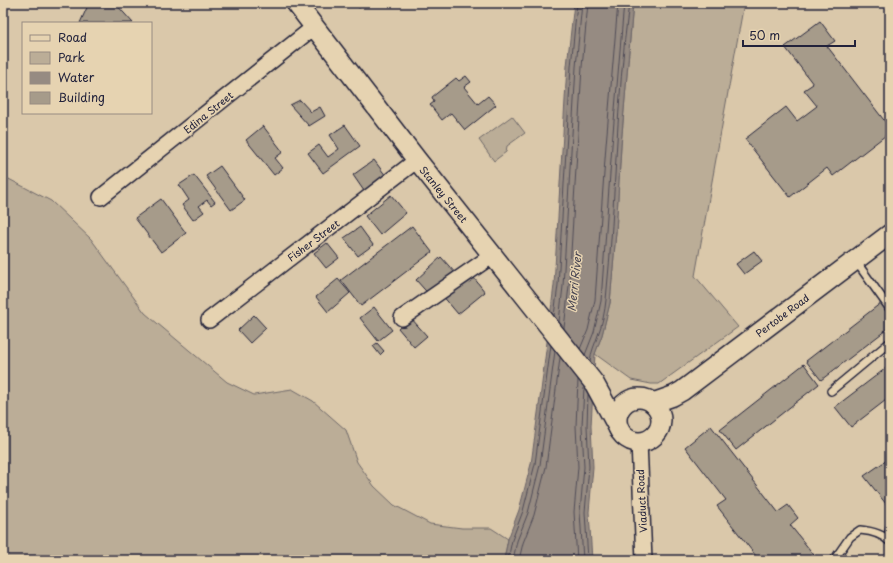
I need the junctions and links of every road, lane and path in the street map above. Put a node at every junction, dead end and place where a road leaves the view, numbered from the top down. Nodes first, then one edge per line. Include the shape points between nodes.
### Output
1 (296, 3) edge
2 (314, 27) junction
3 (417, 160) junction
4 (101, 197) dead end
5 (890, 234) edge
6 (493, 255) junction
7 (855, 260) junction
8 (890, 309) edge
9 (402, 318) dead end
10 (209, 320) dead end
11 (890, 342) edge
12 (594, 383) junction
13 (831, 391) dead end
14 (650, 407) junction
15 (620, 431) junction
16 (639, 442) junction
17 (890, 527) edge
18 (889, 541) edge
19 (644, 560) edge
20 (834, 560) edge

1 - 2 street, Stanley Street
2 - 3 street, Stanley Street
2 - 4 street, Edina Street
3 - 6 street, Stanley Street
3 - 10 street, Fisher Street
5 - 7 street, Pertobe Road
6 - 9 street
6 - 12 street, Stanley Street
7 - 8 lane
7 - 14 street, Pertobe Road via 682,391
11 - 13 lane
12 - 14 street, Stanley Street via 614,395
12 - 15 street, Stanley Street
14 - 15 street via 629,401 623,405 618,418
14 - 16 street via 658,430 650,439
15 - 16 street via 631,440
16 - 19 street, Viaduct Road
17 - 18 lane
18 - 20 lane via 874,532 860,530 850,537

